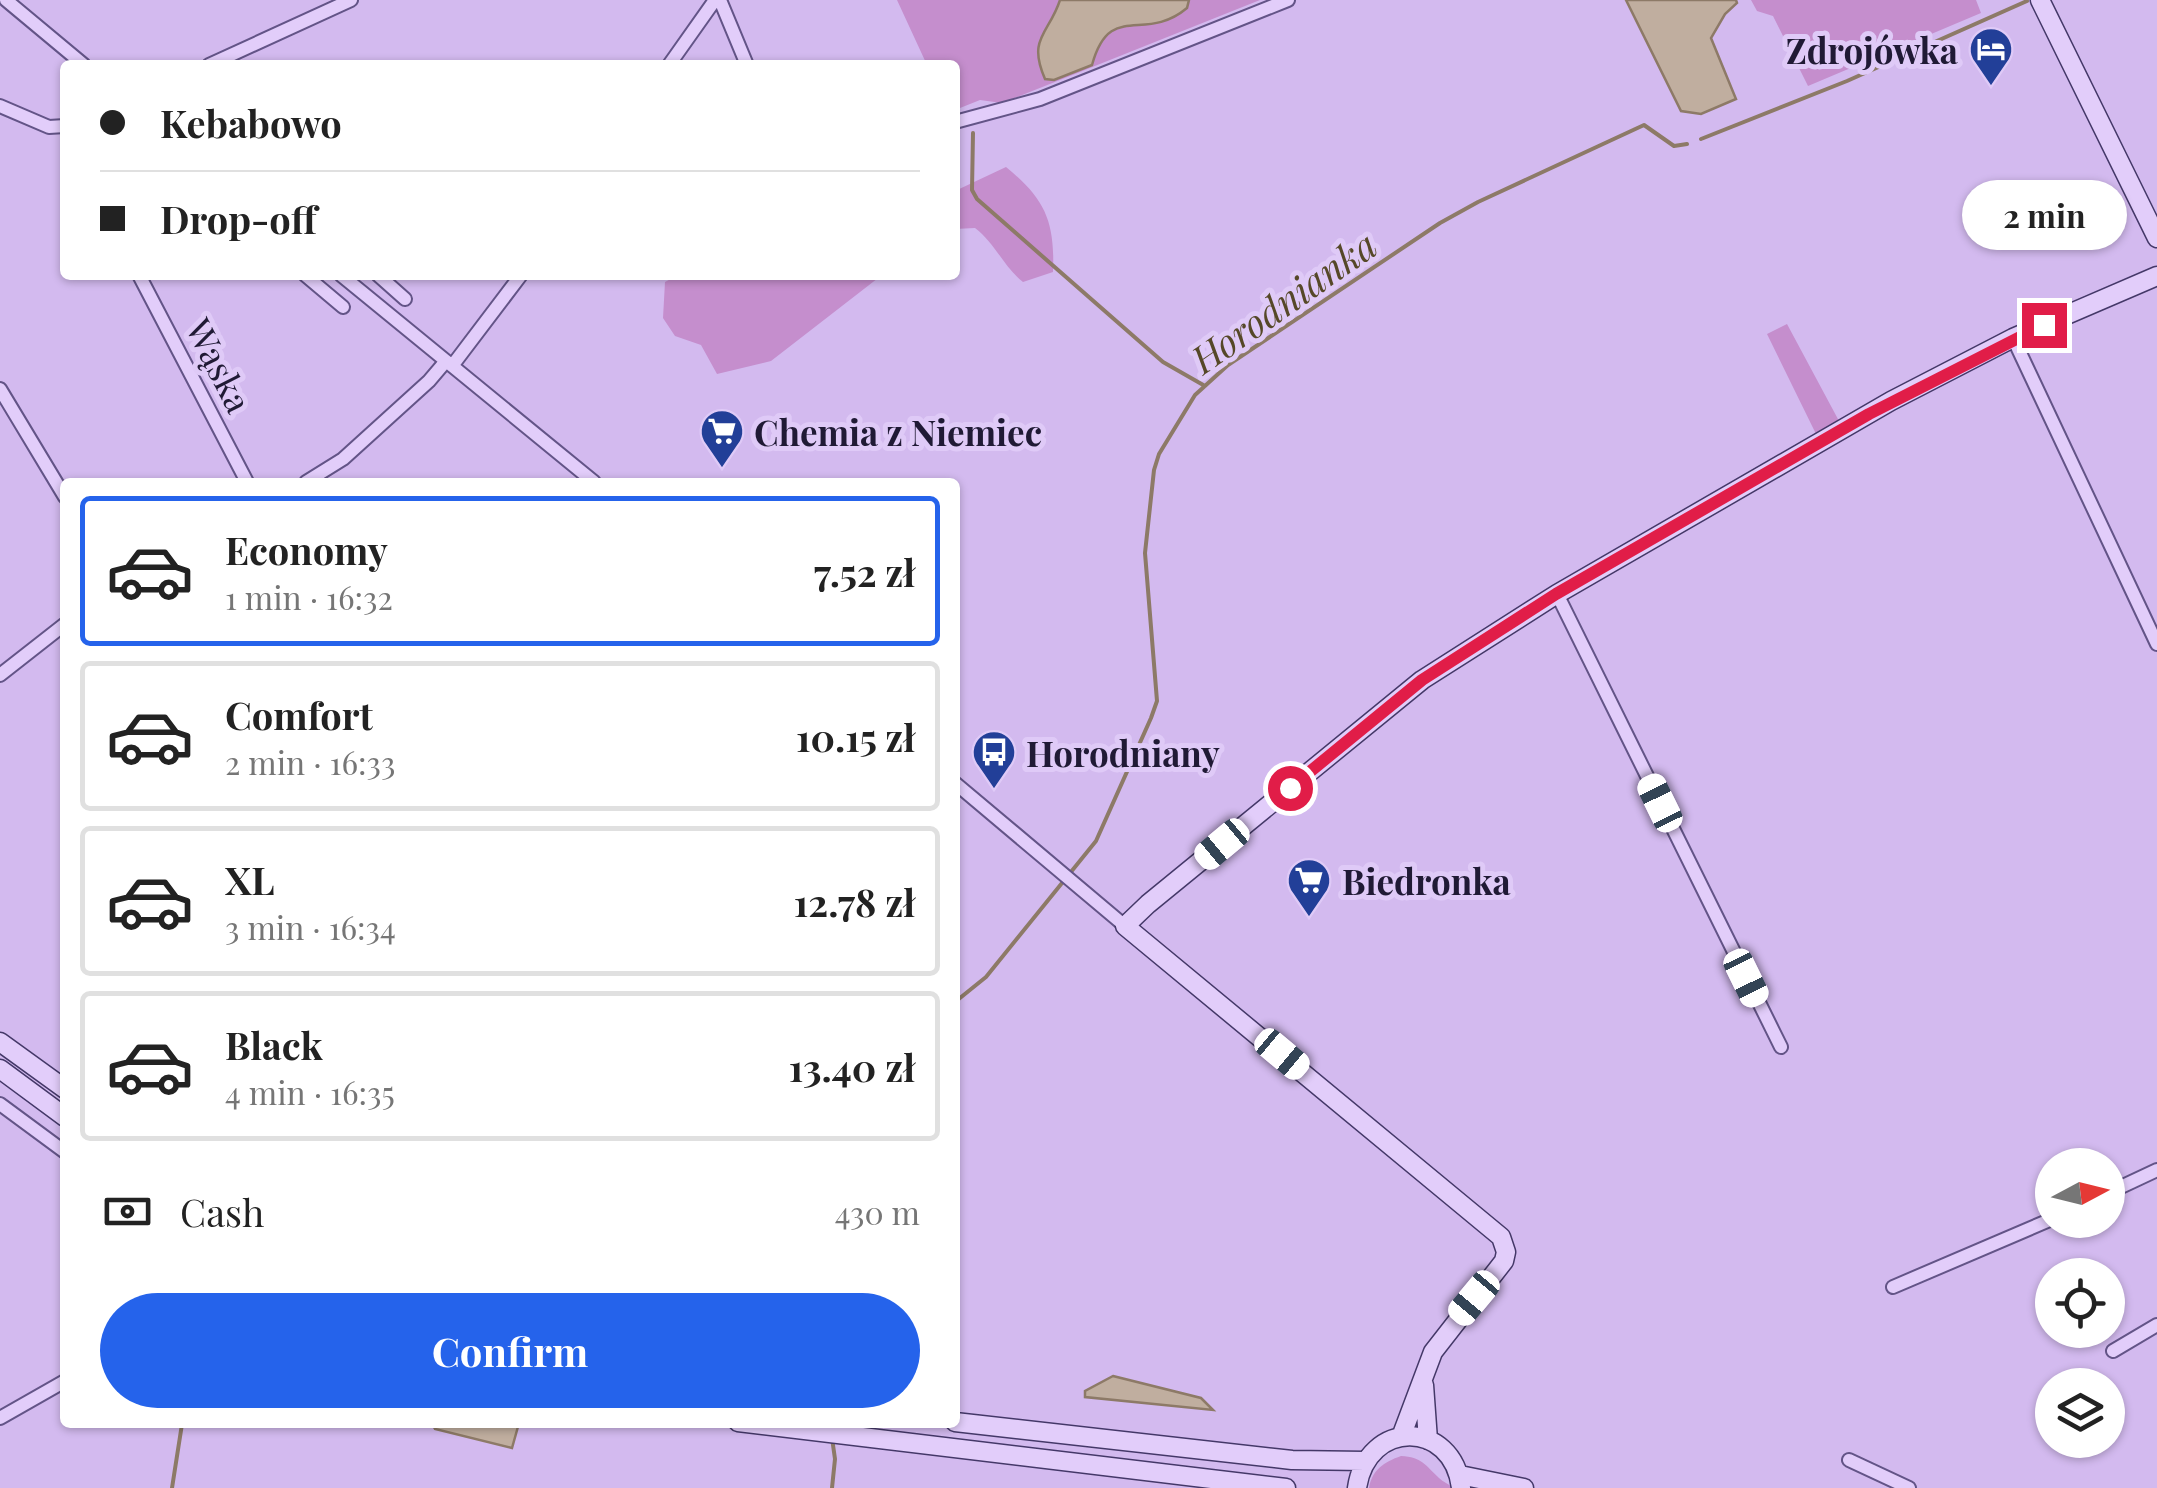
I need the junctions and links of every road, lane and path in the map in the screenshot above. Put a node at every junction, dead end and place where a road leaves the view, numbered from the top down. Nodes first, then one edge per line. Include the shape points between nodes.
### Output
1 (6, 0) edge
2 (351, 0) edge
3 (717, 0) edge
4 (1288, 0) edge
5 (2040, 0) edge
6 (78, 60) edge
7 (220, 60) edge
8 (673, 60) edge
9 (745, 60) edge
10 (0, 106) edge
11 (960, 121) edge
12 (60, 128) edge
13 (2157, 238) edge
14 (2157, 276) edge
15 (143, 280) edge
16 (310, 280) edge
17 (348, 280) edge
18 (384, 280) edge
19 (517, 280) edge
20 (405, 299) dead end
21 (343, 307) dead end
22 (2013, 338) junction
23 (449, 364) junction
24 (0, 389) edge
25 (245, 478) edge
26 (312, 478) edge
27 (589, 478) edge
28 (60, 489) edge
29 (1556, 594) junction
30 (60, 628) edge
31 (2157, 644) edge
32 (0, 675) edge
33 (960, 787) edge
34 (1125, 926) junction
35 (0, 1042) edge
36 (1781, 1047) dead end
37 (0, 1069) edge
38 (60, 1085) edge
39 (0, 1104) edge
40 (60, 1113) edge
41 (60, 1148) edge
42 (2157, 1170) edge
43 (2125, 1186) edge
44 (2035, 1226) edge
45 (1894, 1287) dead end
46 (2157, 1325) edge
47 (2113, 1351) dead end
48 (1424, 1378) junction
49 (60, 1384) edge
50 (0, 1418) edge
51 (960, 1423) edge
52 (783, 1428) edge
53 (1402, 1437) junction
54 (1428, 1440) junction
55 (1849, 1460) dead end
56 (1364, 1462) junction
57 (1460, 1482) edge
58 (1286, 1488) edge
59 (1357, 1488) edge
60 (1524, 1488) edge
61 (1909, 1488) edge

1 - 6 street
2 - 7 street
3 - 8 street
3 - 9 street
4 - 11 street via 1040,99
5 - 13 street
10 - 12 street
14 - 22 street
15 - 25 street, Wąska
16 - 21 street
17 - 23 street
18 - 20 street
19 - 23 street
22 - 29 street
22 - 31 street
23 - 26 street
23 - 27 street
24 - 28 street
29 - 34 street via 1422,680
29 - 36 street
30 - 32 street
33 - 34 street
34 - 48 street via 1501,1237 1504,1261 1433,1352
35 - 38 street
37 - 40 street
39 - 41 street
42 - 43 street
44 - 45 street
46 - 47 street
48 - 53 street
48 - 54 street
49 - 50 street
51 - 56 street via 1292,1460
52 - 58 street
53 - 54 street
53 - 56 street
54 - 57 street via 1453,1460
55 - 61 street
56 - 59 street
57 - 60 street

